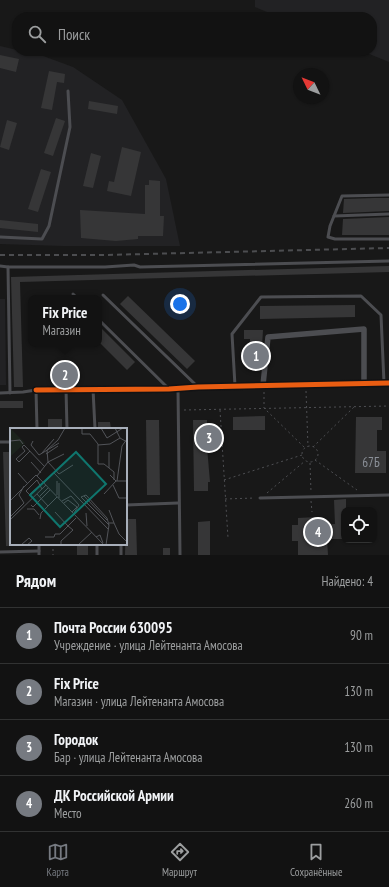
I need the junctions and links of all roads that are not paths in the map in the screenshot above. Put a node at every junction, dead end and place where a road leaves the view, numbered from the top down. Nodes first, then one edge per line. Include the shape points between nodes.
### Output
1 (68, 91) dead end
2 (389, 195) edge
3 (389, 214) edge
4 (334, 216) junction
5 (0, 237) edge
6 (389, 239) edge
7 (389, 261) edge
8 (0, 266) edge
9 (8, 267) junction
10 (104, 295) dead end
11 (102, 323) edge
12 (364, 383) junction
13 (386, 383) edge
14 (263, 385) junction
15 (198, 386) junction
16 (235, 386) junction
17 (93, 388) junction
18 (178, 388) junction
19 (66, 389) junction
20 (169, 389) junction
21 (36, 390) junction
22 (0, 393) edge
23 (10, 393) junction
24 (37, 428) edge
25 (67, 428) edge
26 (95, 428) edge
27 (389, 495) edge
28 (260, 498) road end
29 (178, 503) junction
30 (127, 505) edge
31 (0, 552) edge
32 (39, 553) edge
33 (180, 555) edge

1 - 5 lane via 70,127 49,226 42,239
2 - 4 lane via 342,196
3 - 4 lane
4 - 6 lane via 328,237
7 - 9 lane via 140,267 134,264 105,267
8 - 9 lane
9 - 23 lane
10 - 15 lane
11 - 20 lane
12 - 13 street
12 - 14 street
12 - 14 street via 364,329 268,337
13 - 16 lane via 382,315 361,296 261,297 232,334
14 - 16 street
15 - 16 street
15 - 18 street
17 - 19 street
17 - 20 street
17 - 26 lane
18 - 20 street
18 - 29 lane
19 - 21 street
19 - 25 lane
21 - 23 lane
21 - 24 lane
22 - 23 lane
27 - 28 lane
29 - 30 lane
29 - 33 lane
31 - 32 lane

